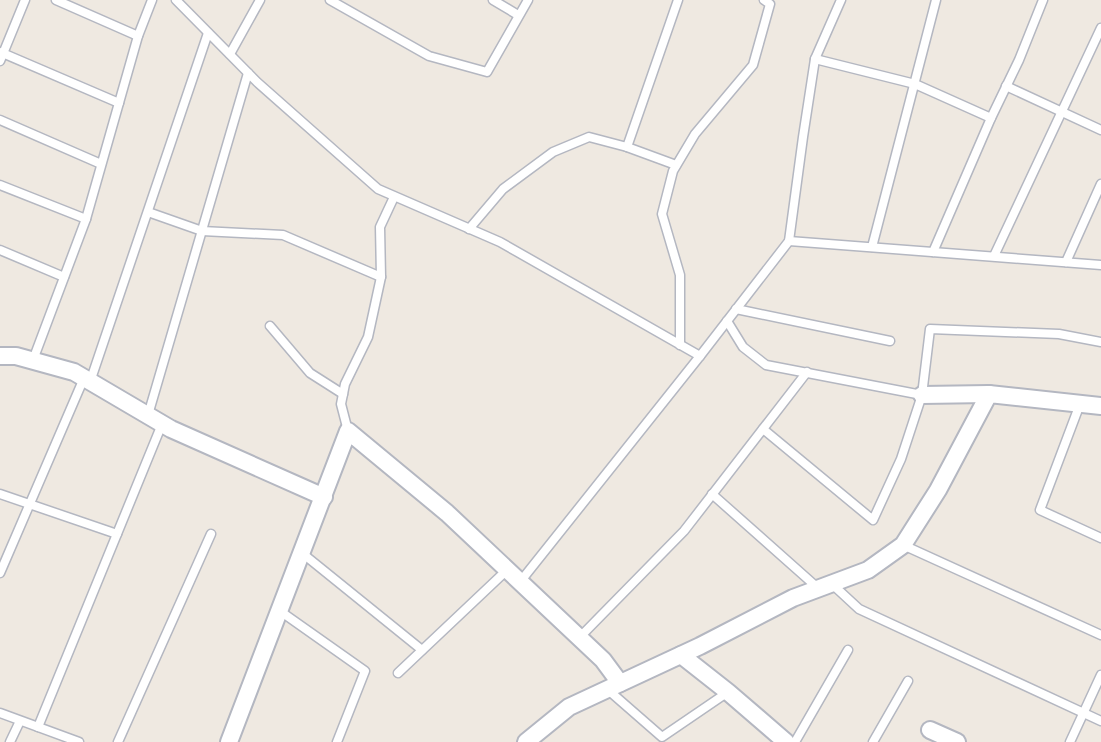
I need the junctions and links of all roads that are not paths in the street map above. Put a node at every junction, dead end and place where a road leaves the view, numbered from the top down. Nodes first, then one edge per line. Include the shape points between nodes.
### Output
1 (24, 0) edge
2 (56, 0) edge
3 (152, 0) edge
4 (176, 0) edge
5 (260, 0) edge
6 (330, 0) edge
7 (493, 0) edge
8 (528, 0) edge
9 (678, 0) edge
10 (764, 0) edge
11 (841, 0) edge
12 (936, 0) edge
13 (1043, 0) edge
14 (518, 15) junction
15 (1101, 28) edge
16 (208, 33) junction
17 (138, 36) junction
18 (230, 54) junction
19 (1, 56) edge
20 (815, 59) junction
21 (248, 74) junction
22 (915, 84) junction
23 (1006, 86) junction
24 (119, 103) junction
25 (1062, 112) junction
26 (991, 118) junction
27 (0, 120) edge
28 (1101, 130) edge
29 (627, 147) junction
30 (101, 164) junction
31 (676, 165) junction
32 (1101, 184) edge
33 (0, 185) edge
34 (394, 196) junction
35 (148, 212) junction
36 (86, 219) junction
37 (469, 229) junction
38 (202, 231) junction
39 (789, 241) junction
40 (872, 247) junction
41 (0, 250) edge
42 (933, 252) junction
43 (994, 256) junction
44 (1066, 262) junction
45 (1101, 265) edge
46 (64, 277) junction
47 (381, 277) junction
48 (736, 309) junction
49 (727, 321) junction
50 (270, 326) dead end
51 (890, 341) dead end
52 (1101, 342) edge
53 (680, 345) junction
54 (0, 356) edge
55 (700, 356) junction
56 (33, 360) junction
57 (807, 372) junction
58 (87, 380) junction
59 (343, 394) junction
60 (990, 394) junction
61 (922, 395) junction
62 (1080, 404) junction
63 (1101, 406) edge
64 (155, 419) junction
65 (763, 429) junction
66 (348, 431) junction
67 (0, 494) edge
68 (712, 494) junction
69 (324, 497) junction
70 (30, 504) junction
71 (117, 534) junction
72 (211, 534) dead end
73 (1101, 538) edge
74 (903, 545) junction
75 (302, 553) junction
76 (507, 570) junction
77 (0, 573) edge
78 (520, 582) junction
79 (825, 586) junction
80 (280, 611) junction
81 (1101, 635) edge
82 (579, 638) junction
83 (422, 650) junction
84 (848, 650) dead end
85 (681, 655) junction
86 (398, 673) dead end
87 (1101, 675) edge
88 (908, 681) dead end
89 (614, 686) junction
90 (728, 692) junction
91 (0, 713) edge
92 (1083, 713) junction
93 (20, 721) junction
94 (1101, 721) edge
95 (38, 727) junction
96 (930, 730) dead end
97 (68, 740) edge
98 (530, 741) edge
99 (10, 742) edge
100 (79, 742) edge
101 (118, 742) edge
102 (230, 742) edge
103 (337, 742) edge
104 (786, 742) edge
105 (795, 742) edge
106 (873, 742) edge
107 (957, 742) edge
108 (1070, 742) edge

1 - 19 lane
2 - 17 lane
3 - 17 lane
4 - 16 lane
5 - 18 lane
6 - 14 lane via 429,56 487,72
7 - 14 lane
8 - 14 lane
9 - 29 lane
10 - 31 lane via 770,4 753,65 695,134
11 - 20 lane
12 - 22 lane
13 - 23 lane
15 - 25 lane
16 - 18 lane
16 - 35 lane
17 - 24 lane
18 - 21 lane
19 - 24 lane
20 - 22 lane
20 - 39 lane
21 - 34 lane via 378,189
21 - 38 lane
22 - 26 lane
22 - 40 lane
23 - 25 lane
23 - 26 lane
24 - 30 lane
25 - 28 lane
25 - 43 lane
26 - 42 lane
27 - 30 lane
29 - 31 lane
29 - 37 lane via 589,137 553,152 503,189
30 - 36 lane
31 - 53 lane via 662,214 680,275
32 - 44 lane
33 - 36 lane
34 - 37 lane
34 - 47 lane via 380,227
35 - 38 lane
35 - 58 lane
36 - 46 lane
37 - 53 lane via 500,242
38 - 47 lane via 284,235
38 - 64 lane
39 - 40 lane
39 - 48 lane
40 - 42 lane
41 - 46 lane
42 - 43 lane
43 - 44 lane
44 - 45 lane
46 - 56 lane
47 - 59 lane via 368,337
48 - 49 lane
48 - 51 lane
49 - 55 lane
49 - 57 lane via 743,347 766,365
50 - 59 lane via 310,373
52 - 61 lane via 1059,333 930,329
53 - 55 lane
54 - 56 street
55 - 78 lane
56 - 58 street
57 - 61 lane
57 - 65 lane
58 - 64 street
58 - 70 lane
59 - 66 lane via 341,404
60 - 61 street
60 - 62 street
60 - 74 street
61 - 65 lane via 901,459 873,519
62 - 63 street
62 - 73 lane via 1040,510
64 - 69 street
64 - 71 lane
65 - 68 lane
66 - 69 street
66 - 76 street via 447,513
67 - 70 lane
68 - 79 lane
68 - 82 lane via 684,531
69 - 75 street
70 - 71 lane
70 - 77 lane
71 - 95 lane
72 - 101 lane
74 - 79 street via 868,570
74 - 81 lane
75 - 80 street
75 - 83 lane
76 - 78 street
76 - 83 lane
78 - 82 street
79 - 85 street via 792,598
79 - 92 lane via 859,609
80 - 102 street
80 - 103 lane via 365,671
82 - 89 street via 603,660
83 - 86 lane
84 - 105 lane
85 - 89 street
85 - 90 street
87 - 92 lane
88 - 106 lane
89 - 90 lane via 662,737
89 - 98 street via 569,707
90 - 104 street
91 - 93 lane
92 - 94 lane
92 - 108 lane
93 - 95 lane
93 - 99 lane
95 - 97 lane
96 - 107 street
97 - 100 lane

